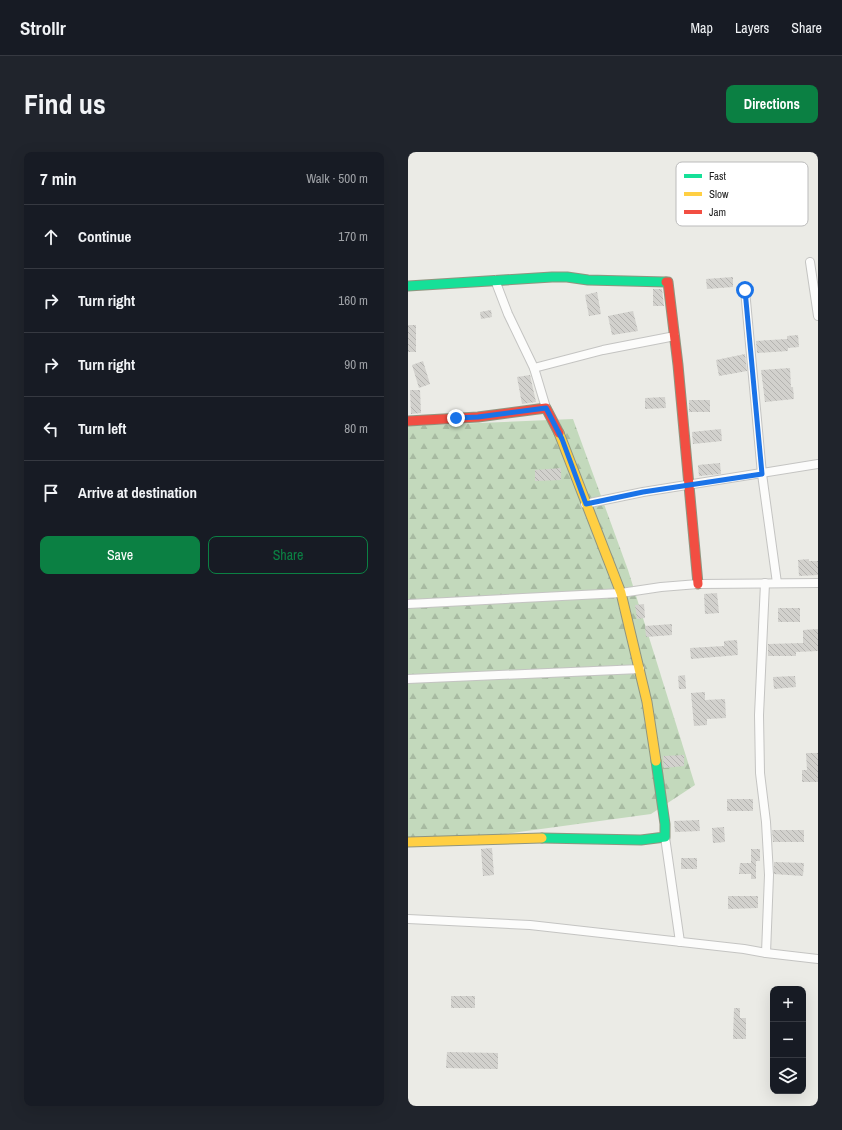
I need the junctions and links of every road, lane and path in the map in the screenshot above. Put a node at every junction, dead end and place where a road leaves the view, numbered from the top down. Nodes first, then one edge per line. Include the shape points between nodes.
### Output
1 (810, 262) dead end
2 (495, 280) junction
3 (408, 286) edge
4 (745, 290) dead end
5 (818, 316) edge
6 (675, 336) junction
7 (534, 368) junction
8 (546, 408) junction
9 (408, 421) edge
10 (818, 464) edge
11 (762, 474) junction
12 (689, 485) junction
13 (586, 504) junction
14 (765, 583) junction
15 (777, 583) junction
16 (818, 583) edge
17 (698, 584) junction
18 (621, 594) junction
19 (408, 604) edge
20 (640, 669) junction
21 (408, 679) edge
22 (666, 837) junction
23 (408, 842) edge
24 (408, 918) edge
25 (680, 942) junction
26 (766, 953) junction
27 (818, 959) edge

1 - 5 street
2 - 3 street
2 - 6 street via 567,277 668,282
2 - 7 street
4 - 11 street
6 - 7 street via 603,350
6 - 12 street
7 - 8 street
8 - 9 street via 478,417
8 - 13 street via 562,439
10 - 11 street
11 - 12 street
11 - 15 street
12 - 13 street
12 - 17 street
13 - 18 street
14 - 15 street
14 - 17 street
14 - 26 street via 759,715 760,773 769,875
15 - 16 street
17 - 18 street
18 - 19 street
18 - 20 street
20 - 21 street
20 - 22 street
22 - 23 street via 641,840 546,838
22 - 25 street
24 - 25 street via 530,925
25 - 26 street
26 - 27 street

